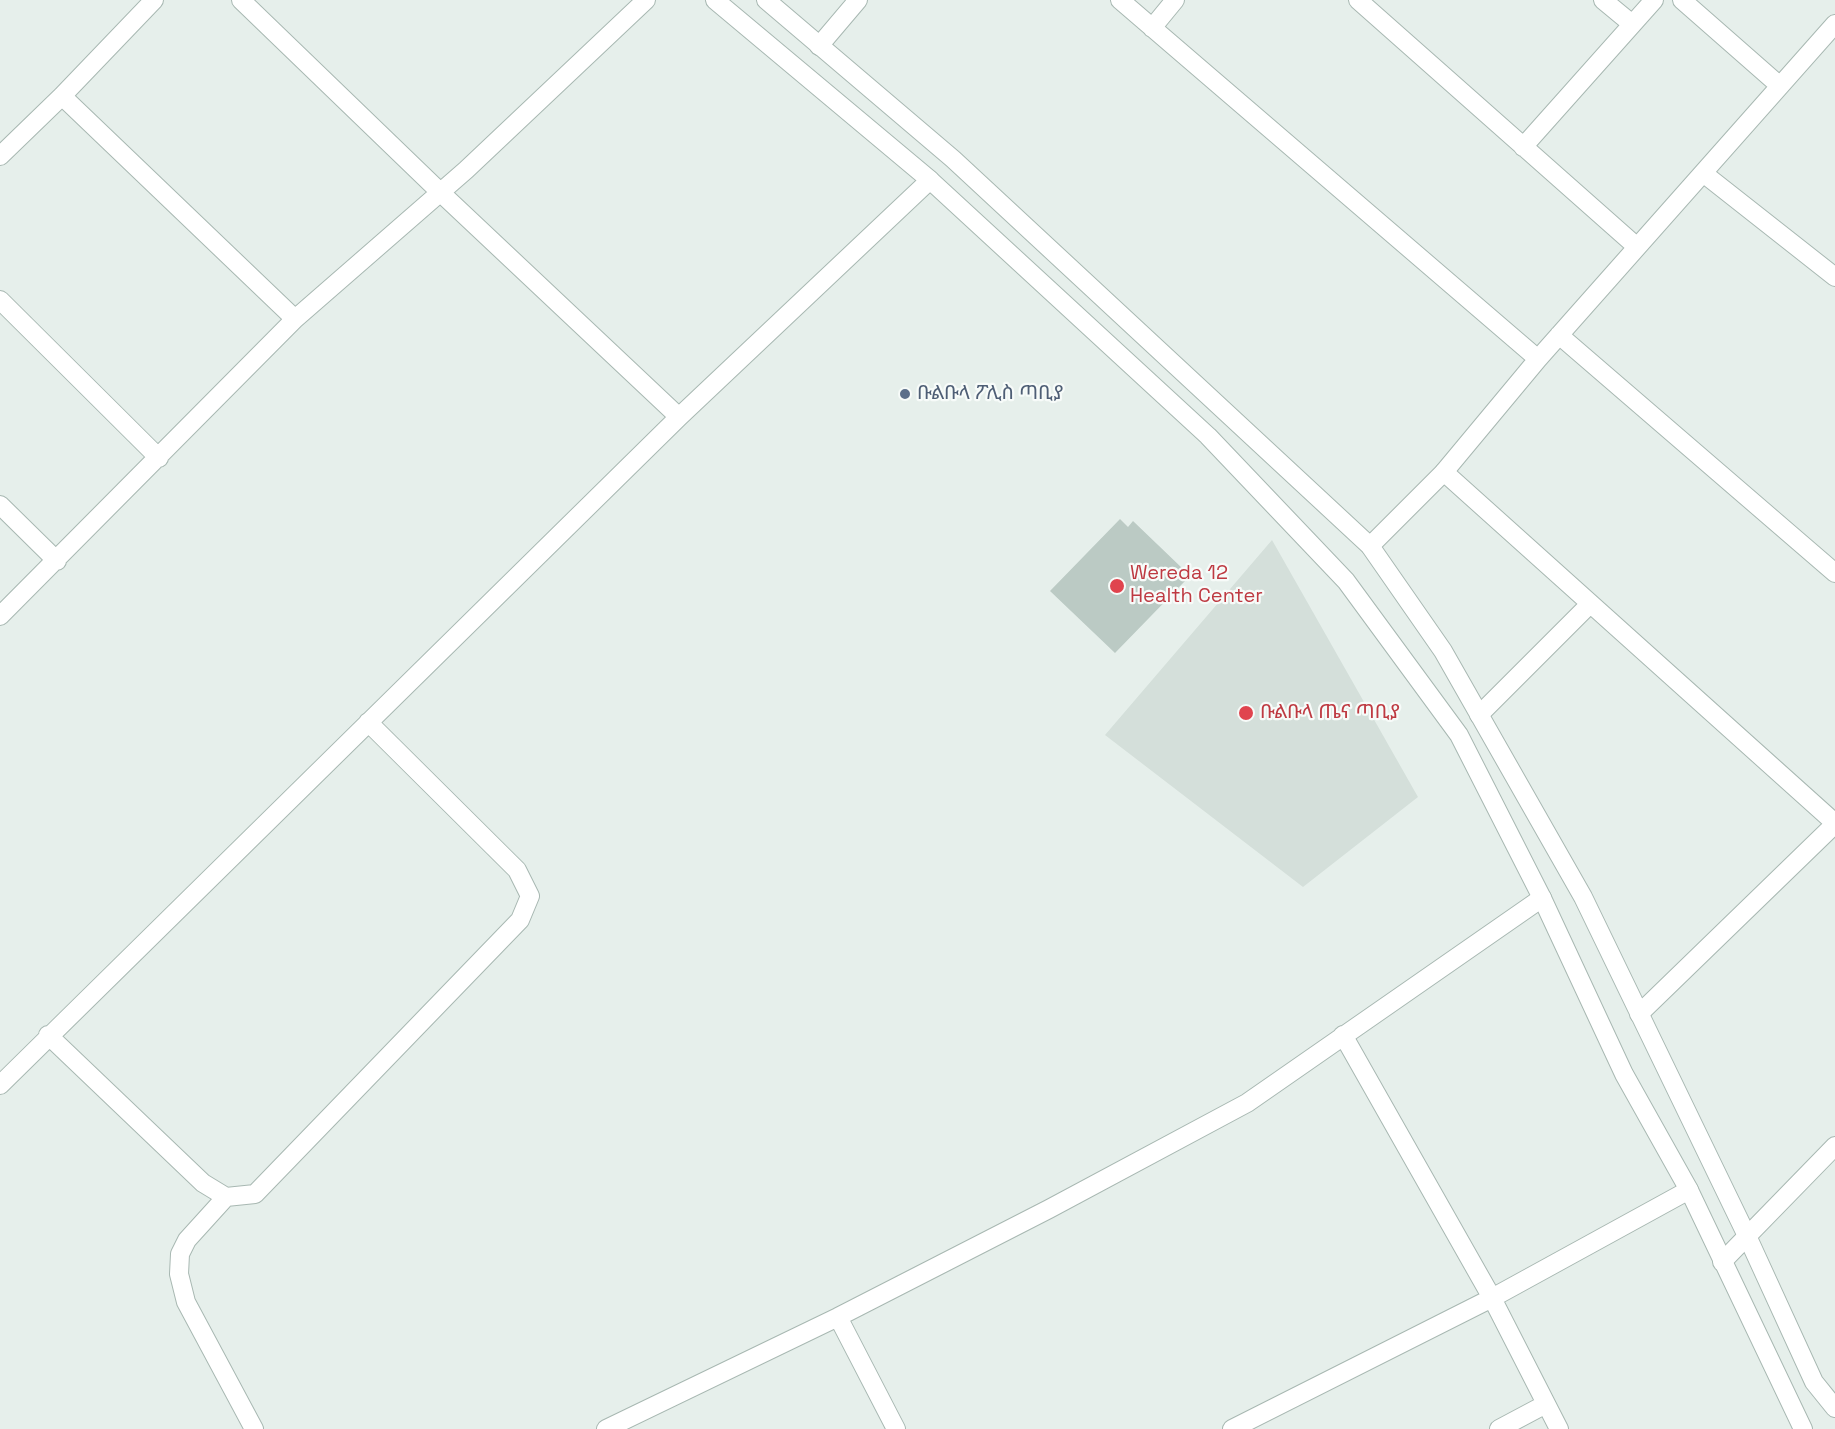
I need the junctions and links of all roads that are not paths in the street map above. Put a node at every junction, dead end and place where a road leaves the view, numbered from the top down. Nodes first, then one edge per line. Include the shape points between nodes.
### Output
1 (154, 0) edge
2 (241, 0) edge
3 (646, 0) edge
4 (715, 0) edge
5 (766, 0) edge
6 (858, 0) edge
7 (1120, 0) edge
8 (1175, 0) edge
9 (1358, 0) edge
10 (1603, 0) edge
11 (1654, 0) edge
12 (1682, 0) edge
13 (1632, 24) junction
14 (1835, 24) edge
15 (1152, 28) junction
16 (819, 46) junction
17 (1780, 86) junction
18 (62, 96) junction
19 (1523, 147) junction
20 (0, 156) edge
21 (1703, 173) junction
22 (930, 180) junction
23 (440, 192) junction
24 (1637, 247) junction
25 (1835, 278) edge
26 (0, 300) edge
27 (295, 319) junction
28 (1559, 335) junction
29 (1538, 359) junction
30 (679, 417) junction
31 (159, 458) junction
32 (1444, 472) junction
33 (0, 505) edge
34 (1370, 546) junction
35 (57, 561) junction
36 (1835, 573) edge
37 (1590, 604) junction
38 (0, 616) edge
39 (1479, 715) junction
40 (368, 722) junction
41 (1835, 824) edge
42 (1542, 898) junction
43 (1639, 1014) junction
44 (48, 1035) junction
45 (1342, 1035) junction
46 (0, 1084) edge
47 (1835, 1146) edge
48 (1689, 1190) junction
49 (226, 1197) junction
50 (1748, 1238) junction
51 (1722, 1262) junction
52 (1492, 1298) junction
53 (838, 1317) junction
54 (1546, 1404) junction
55 (1835, 1408) edge
56 (254, 1429) edge
57 (606, 1429) edge
58 (896, 1429) edge
59 (1232, 1429) edge
60 (1499, 1429) edge
61 (1558, 1429) edge
62 (1803, 1429) edge

1 - 18 street
2 - 23 street
3 - 23 street
4 - 22 street
5 - 16 street
6 - 16 street
7 - 15 street
8 - 15 street
9 - 19 street
10 - 13 street
11 - 13 street
12 - 17 street
13 - 19 street
14 - 17 street
15 - 29 street
16 - 34 street via 953,159
17 - 21 street
18 - 20 street
18 - 27 street
19 - 24 street
21 - 24 street
21 - 25 street
22 - 30 street
22 - 42 street via 1208,436 1346,581 1459,735
23 - 27 street
23 - 30 street
24 - 28 street
26 - 31 street
27 - 31 street
28 - 29 street
28 - 36 street
29 - 32 street
30 - 40 street
31 - 35 street
32 - 34 street
32 - 37 street
33 - 35 street
34 - 39 street via 1443,651
35 - 38 street
37 - 39 street
37 - 41 street
39 - 43 street via 1583,897
40 - 44 street
40 - 49 street via 517,870 530,896 520,920 255,1194
41 - 43 street
42 - 45 street
42 - 48 street via 1624,1074
43 - 50 street
44 - 46 street
44 - 49 street via 203,1183
45 - 52 street
45 - 53 street via 1246,1103
47 - 50 street
48 - 51 street
48 - 52 street
49 - 56 street via 187,1240 180,1254 179,1274 186,1302
50 - 51 street
50 - 55 street via 1814,1382
51 - 62 street
52 - 54 street
52 - 59 street
53 - 57 street
53 - 58 street
54 - 60 street
54 - 61 street

